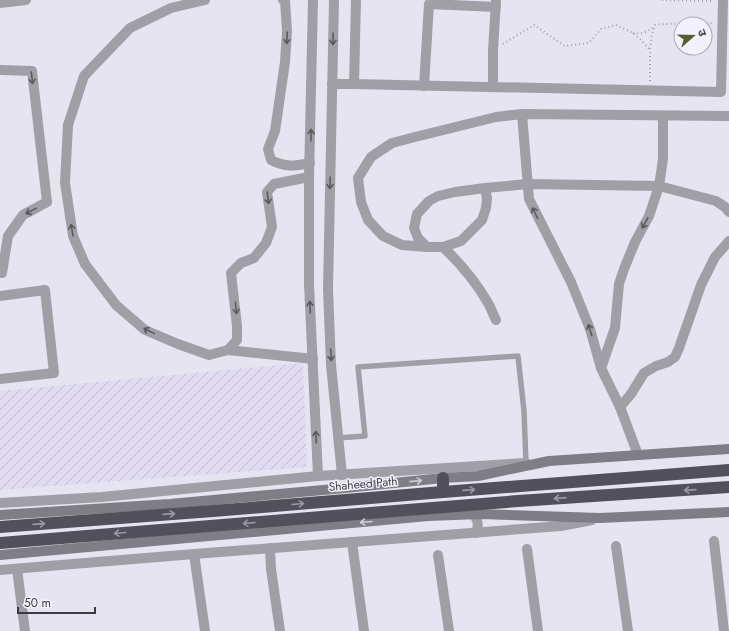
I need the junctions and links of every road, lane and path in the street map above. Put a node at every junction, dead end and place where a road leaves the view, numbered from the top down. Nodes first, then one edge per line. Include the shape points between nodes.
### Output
1 (22, 0) edge
2 (26, 0) edge
3 (205, 0) edge
4 (283, 0) edge
5 (313, 0) edge
6 (334, 0) edge
7 (356, 0) edge
8 (662, 0) edge
9 (723, 1) edge
10 (0, 2) edge
11 (496, 3) edge
12 (723, 23) junction
13 (656, 25) junction
14 (632, 32) junction
15 (493, 50) junction
16 (650, 50) junction
17 (0, 70) edge
18 (332, 84) junction
19 (354, 84) junction
20 (424, 86) junction
21 (493, 87) junction
22 (650, 91) junction
23 (522, 114) junction
24 (663, 116) junction
25 (729, 116) edge
26 (310, 163) junction
27 (309, 177) junction
28 (528, 184) junction
29 (659, 186) junction
30 (485, 188) junction
31 (729, 212) edge
32 (729, 241) edge
33 (427, 247) junction
34 (443, 247) junction
35 (0, 273) edge
36 (0, 296) edge
37 (496, 320) dead end
38 (228, 350) junction
39 (313, 358) junction
40 (601, 368) junction
41 (0, 379) edge
42 (620, 407) junction
43 (338, 438) junction
44 (729, 449) edge
45 (638, 455) junction
46 (549, 461) junction
47 (526, 463) junction
48 (729, 470) edge
49 (342, 475) junction
50 (318, 476) junction
51 (443, 478) junction
52 (729, 487) edge
53 (443, 492) junction
54 (0, 503) edge
55 (729, 512) edge
56 (0, 514) edge
57 (474, 514) junction
58 (381, 516) junction
59 (600, 518) junction
60 (0, 527) edge
61 (476, 533) junction
62 (714, 541) dead end
63 (352, 542) junction
64 (0, 543) edge
65 (616, 546) dead end
66 (270, 548) junction
67 (526, 549) dead end
68 (194, 554) junction
69 (438, 554) dead end
70 (0, 555) edge
71 (17, 569) junction
72 (0, 570) edge
73 (25, 631) edge
74 (205, 631) edge
75 (280, 631) edge
76 (364, 631) edge
77 (449, 631) edge
78 (538, 631) edge
79 (628, 631) edge
80 (724, 631) edge

1 - 2 street
1 - 10 street
38 -> 3 street via 209,355 178,344 145,330 116,305 85,264 72,236 65,183 68,125 84,76 130,28 171,8
4 -> 26 street via 287,31 285,62 275,131 268,149 271,160 281,165
26 -> 5 street
6 -> 18 street
7 - 19 street
8 - 9 path
9 - 12 street
11 - 15 street
11 - 20 street via 429,4
12 - 13 path
12 - 22 street via 721,92
13 - 14 path via 646,32
13 - 16 path
14 - 15 path via 616,25 601,29 589,43 565,46 534,25
14 - 16 path
15 - 21 street
16 - 22 path
17 -> 35 street via 32,70 47,202 23,215 8,236
18 - 19 street
18 -> 43 street via 328,289 331,365
19 - 20 street
20 - 21 street
21 - 22 street
23 - 24 street
23 - 28 street
23 - 33 street via 496,117 414,136 392,143 371,157 358,178 361,202 368,220 383,236 402,245
24 - 25 street
24 - 29 street via 663,159
26 - 27 street
27 -> 38 street via 274,184 267,192 272,227 266,244 254,258 241,263 231,273 237,340
39 -> 27 street via 309,284
28 - 29 street
28 - 30 street
40 -> 28 street via 590,329 571,282 529,199
29 - 31 street via 716,200
29 -> 40 street via 649,216 635,242 619,284 615,328
30 - 33 street via 455,192 429,201 417,214 414,228 418,238
30 - 34 street via 487,198 482,220 461,240
32 - 42 street via 715,257 701,286 675,356 644,373
33 - 34 street
34 - 37 street via 471,278
36 - 41 street via 45,290 54,373
38 - 39 street
50 -> 39 street
40 - 42 street
42 - 45 street
43 - 47 lane via 365,436 358,367 518,356
43 - 49 street
44 - 45 street
45 - 46 street
46 - 47 street
46 - 51 street via 478,476
47 - 49 street
53 -> 48 highway, Shaheed Path
49 - 50 street
50 - 54 street via 102,497
51 - 53 highway
56 -> 51 street via 170,504
52 -> 58 highway via 518,501
60 -> 53 highway, Shaheed Path
55 - 59 street
57 - 58 street
57 - 59 street
57 - 61 street via 478,522
58 -> 64 highway
58 -> 70 street
59 - 61 street via 561,526
61 - 63 street
62 - 80 street
63 - 66 street
63 - 76 street
65 - 79 street
66 - 68 street
66 - 75 street
67 - 78 street
68 - 71 street
68 - 74 street
69 - 77 street
71 - 72 street
71 - 73 street

